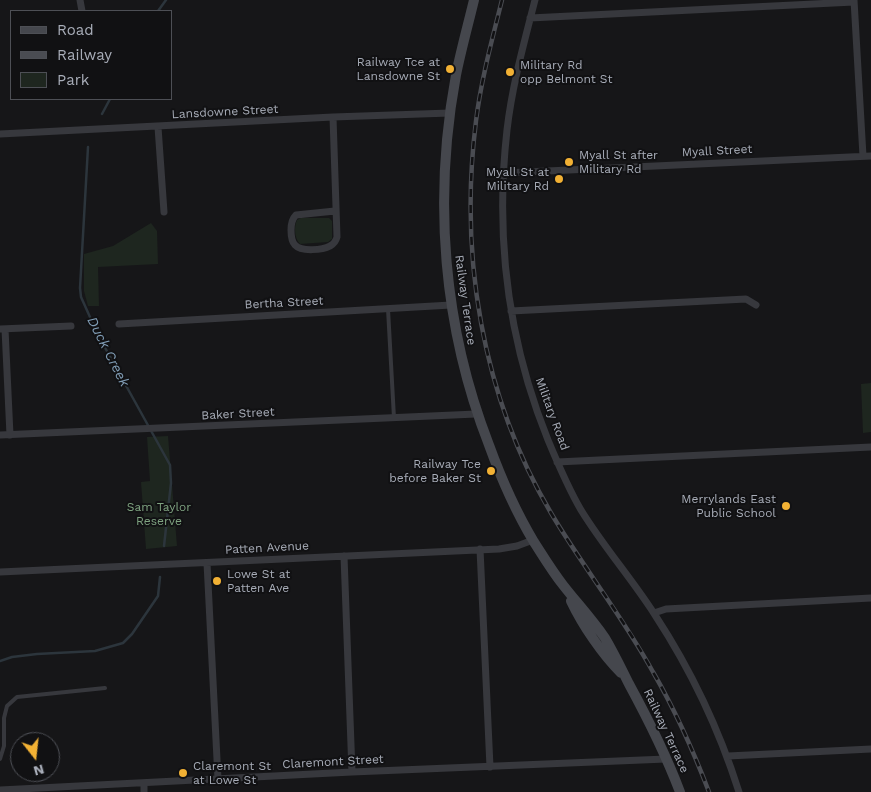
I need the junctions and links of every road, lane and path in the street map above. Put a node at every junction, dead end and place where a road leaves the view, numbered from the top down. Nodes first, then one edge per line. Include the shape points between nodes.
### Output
1 (474, 0) edge
2 (535, 0) edge
3 (854, 1) edge
4 (530, 18) junction
5 (450, 113) junction
6 (333, 117) junction
7 (158, 127) junction
8 (0, 134) edge
9 (862, 156) junction
10 (871, 156) edge
11 (504, 173) junction
12 (335, 211) junction
13 (164, 212) dead end
14 (451, 305) junction
15 (756, 305) dead end
16 (388, 309) junction
17 (511, 311) junction
18 (118, 324) dead end
19 (71, 326) dead end
20 (2, 329) edge
21 (476, 414) junction
22 (394, 418) junction
23 (0, 435) edge
24 (10, 435) junction
25 (871, 447) edge
26 (557, 462) junction
27 (533, 540) junction
28 (480, 550) junction
29 (344, 556) junction
30 (208, 563) junction
31 (0, 572) edge
32 (871, 598) edge
33 (654, 613) junction
34 (105, 688) dead end
35 (871, 749) edge
36 (728, 756) junction
37 (0, 759) edge
38 (666, 759) junction
39 (490, 767) junction
40 (352, 772) junction
41 (218, 778) junction
42 (144, 783) junction
43 (0, 790) edge
44 (144, 792) edge
45 (680, 792) edge
46 (739, 792) edge

1 - 5 main road, Railway Terrace
2 - 4 street, Military Road
3 - 4 street
3 - 9 street
4 - 11 street, Military Road via 510,111
5 - 6 street, Lansdowne Street
5 - 14 main road, Railway Terrace via 444,206
6 - 7 street, Lansdowne Street
6 - 12 street
7 - 8 street, Lansdowne Street
7 - 13 street
9 - 10 street, Myall Street
9 - 11 street, Myall Street
11 - 17 street, Military Road via 503,247
12 - 12 street via 337,236 332,246 304,249 293,244 291,225 296,215
14 - 16 street, Bertha Street
14 - 21 main road, Railway Terrace
15 - 17 street via 746,299
16 - 18 street, Bertha Street
16 - 22 lane
17 - 26 street, Military Road via 527,379
19 - 20 street
20 - 24 street
21 - 22 street, Baker Street
21 - 27 main road, Railway Terrace via 504,482
22 - 24 street, Baker Street
23 - 24 street, Baker Street
25 - 26 street
26 - 33 street, Military Road via 581,509
27 - 28 street, Patten Avenue via 517,546
27 - 38 main road, Railway Terrace via 605,639 647,716
28 - 29 street, Patten Avenue
28 - 39 street
29 - 30 street, Patten Avenue
29 - 40 street
30 - 31 street, Patten Avenue
30 - 41 street
32 - 33 street via 666,609
33 - 36 street, Military Road via 695,684
34 - 37 lane via 17,697 7,706
35 - 36 street
36 - 46 street, Military Road
38 - 39 street, Claremont Street
38 - 45 main road, Railway Terrace
39 - 40 street, Claremont Street
40 - 41 street, Claremont Street
41 - 42 street, Claremont Street
42 - 43 street, Claremont Street
42 - 44 street

